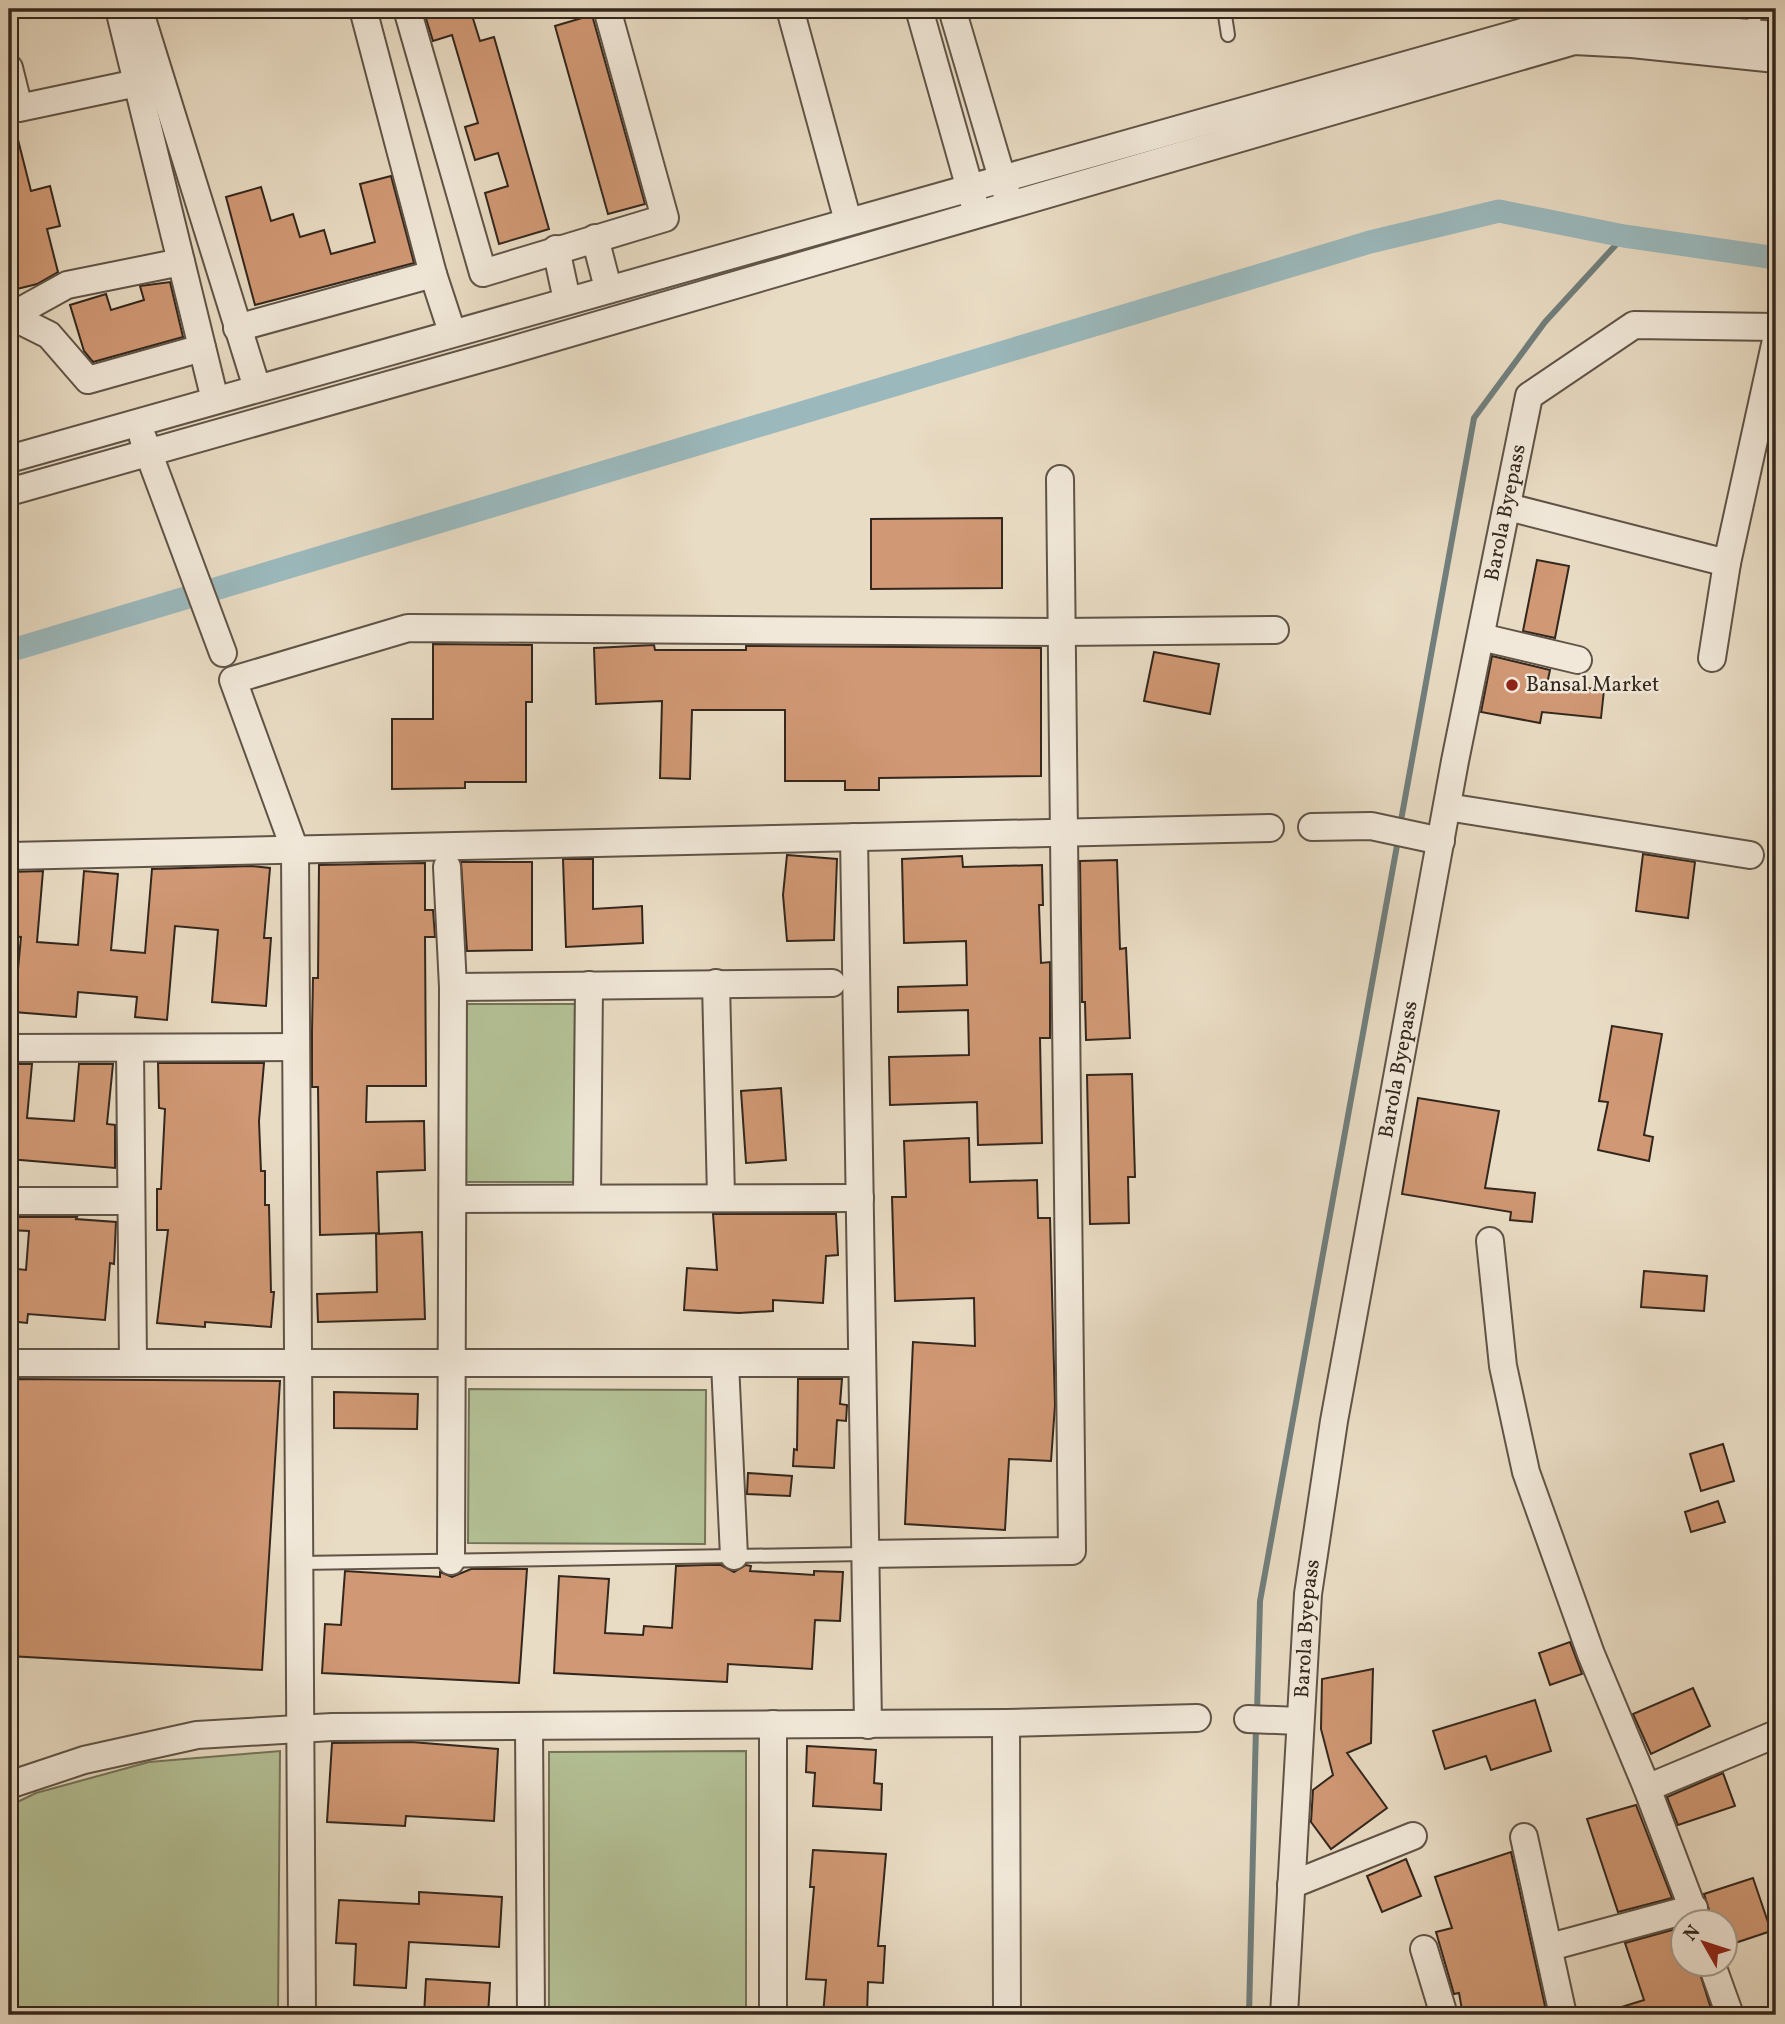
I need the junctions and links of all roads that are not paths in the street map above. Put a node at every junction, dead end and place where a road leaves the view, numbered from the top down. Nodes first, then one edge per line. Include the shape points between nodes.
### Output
1 (119, 9) edge
2 (139, 9) edge
3 (363, 9) edge
4 (407, 9) edge
5 (607, 9) edge
6 (790, 9) edge
7 (919, 9) edge
8 (952, 9) edge
9 (1224, 9) edge
10 (1761, 25) edge
11 (1228, 35) dead end
12 (1776, 59) edge
13 (9, 68) edge
14 (137, 83) junction
15 (1002, 178) junction
16 (969, 187) junction
17 (1010, 205) junction
18 (977, 215) junction
19 (848, 221) junction
20 (595, 238) junction
21 (556, 249) junction
22 (181, 262) junction
23 (433, 274) junction
24 (608, 288) junction
25 (567, 300) junction
26 (10, 315) edge
27 (1776, 327) edge
28 (237, 328) junction
29 (452, 332) junction
30 (1776, 340) edge
31 (202, 348) junction
32 (257, 388) junction
33 (215, 400) junction
34 (136, 422) junction
35 (149, 453) junction
36 (9, 459) edge
37 (1060, 479) dead end
38 (9, 492) edge
39 (1508, 507) junction
40 (1727, 564) junction
41 (1275, 630) dead end
42 (1062, 632) junction
43 (1481, 638) junction
44 (223, 653) dead end
45 (1712, 658) dead end
46 (1578, 660) dead end
47 (1447, 807) junction
48 (1311, 827) dead end
49 (1270, 828) dead end
50 (1064, 832) junction
51 (854, 837) junction
52 (1432, 840) junction
53 (295, 850) junction
54 (1751, 855) dead end
55 (9, 856) edge
56 (447, 867) dead end
57 (716, 983) junction
58 (832, 983) dead end
59 (589, 985) junction
60 (453, 987) junction
61 (9, 1048) edge
62 (130, 1048) junction
63 (296, 1048) junction
64 (587, 1198) junction
65 (720, 1198) junction
66 (860, 1198) junction
67 (453, 1199) junction
68 (9, 1200) edge
69 (131, 1201) junction
70 (1490, 1241) dead end
71 (9, 1363) edge
72 (133, 1363) junction
73 (296, 1363) junction
74 (725, 1363) junction
75 (862, 1363) junction
76 (452, 1364) junction
77 (865, 1554) junction
78 (734, 1556) junction
79 (452, 1561) junction
80 (298, 1563) junction
81 (1197, 1718) dead end
82 (1248, 1719) dead end
83 (1300, 1721) junction
84 (1006, 1723) junction
85 (773, 1724) junction
86 (868, 1725) junction
87 (529, 1727) junction
88 (299, 1729) junction
89 (1776, 1734) edge
90 (9, 1785) edge
91 (1647, 1788) junction
92 (1413, 1836) dead end
93 (1524, 1837) dead end
94 (1291, 1885) junction
95 (1694, 1909) edge
96 (1670, 1921) edge
97 (1549, 1947) junction
98 (1424, 1949) dead end
99 (1717, 1979) edge
100 (302, 2015) edge
101 (531, 2015) edge
102 (773, 2015) edge
103 (1007, 2015) edge
104 (1283, 2015) edge
105 (1444, 2015) edge
106 (1563, 2015) edge
107 (1730, 2015) edge

1 - 14 street
2 - 28 street
3 - 23 street
4 - 21 street via 483,273
5 - 20 street via 665,218
6 - 19 street
7 - 16 street
8 - 15 street
9 - 11 lane
10 - 15 street via 1569,19
12 - 17 street via 1574,41
13 - 14 street via 19,108
14 - 22 street
15 - 16 street
15 - 17 street
16 - 18 street
16 - 19 street
17 - 18 street
18 - 35 street
19 - 24 street
20 - 21 street
20 - 24 street
21 - 25 street
22 - 26 street via 67,285
22 - 31 street
23 - 28 street
23 - 29 street
24 - 25 street
25 - 29 street
26 - 31 street via 48,335 88,380
27 - 39 street, Barola Byepass via 1634,325 1623,332 1528,396
28 - 32 street
29 - 32 street
30 - 40 street
31 - 33 street
32 - 33 street
33 - 34 street
34 - 35 street
34 - 36 street
35 - 38 street
35 - 44 street
37 - 42 street
39 - 40 street
39 - 43 street, Barola Byepass
40 - 45 street
41 - 42 street
42 - 50 street
42 - 53 street via 408,628 233,680
43 - 46 street
43 - 47 street, Barola Byepass
47 - 52 street, Barola Byepass
47 - 54 street
48 - 52 street via 1371,826
49 - 50 street
50 - 51 street
50 - 77 street via 1072,1551
51 - 53 street
51 - 66 street
52 - 83 street, Barola Byepass via 1308,1594
53 - 55 street
53 - 63 street
56 - 60 street
57 - 58 street
57 - 59 street
57 - 65 street
59 - 60 street
59 - 64 street
60 - 67 street
61 - 62 street
62 - 63 street
62 - 69 street
63 - 73 street
64 - 65 street
64 - 67 street
65 - 66 street
66 - 75 street
67 - 76 street
68 - 69 street
69 - 72 street
70 - 91 street via 1503,1366 1526,1472 1591,1654
71 - 72 street
72 - 73 street
73 - 76 street
73 - 80 street
74 - 75 street
74 - 76 street
74 - 78 street
75 - 77 street
76 - 79 street
77 - 78 lane
77 - 86 street
78 - 79 lane
79 - 80 lane
80 - 88 street
81 - 84 street
82 - 83 street
83 - 94 street, Barola Byepass
84 - 86 street
84 - 103 street
85 - 86 street
85 - 87 street
85 - 102 street
87 - 88 street
87 - 101 street
88 - 90 street via 197,1735 84,1760
88 - 100 street
89 - 91 street
91 - 95 street
92 - 94 street
93 - 97 street
94 - 104 street, Barola Byepass
96 - 97 street
97 - 106 street
98 - 105 street
99 - 107 street

